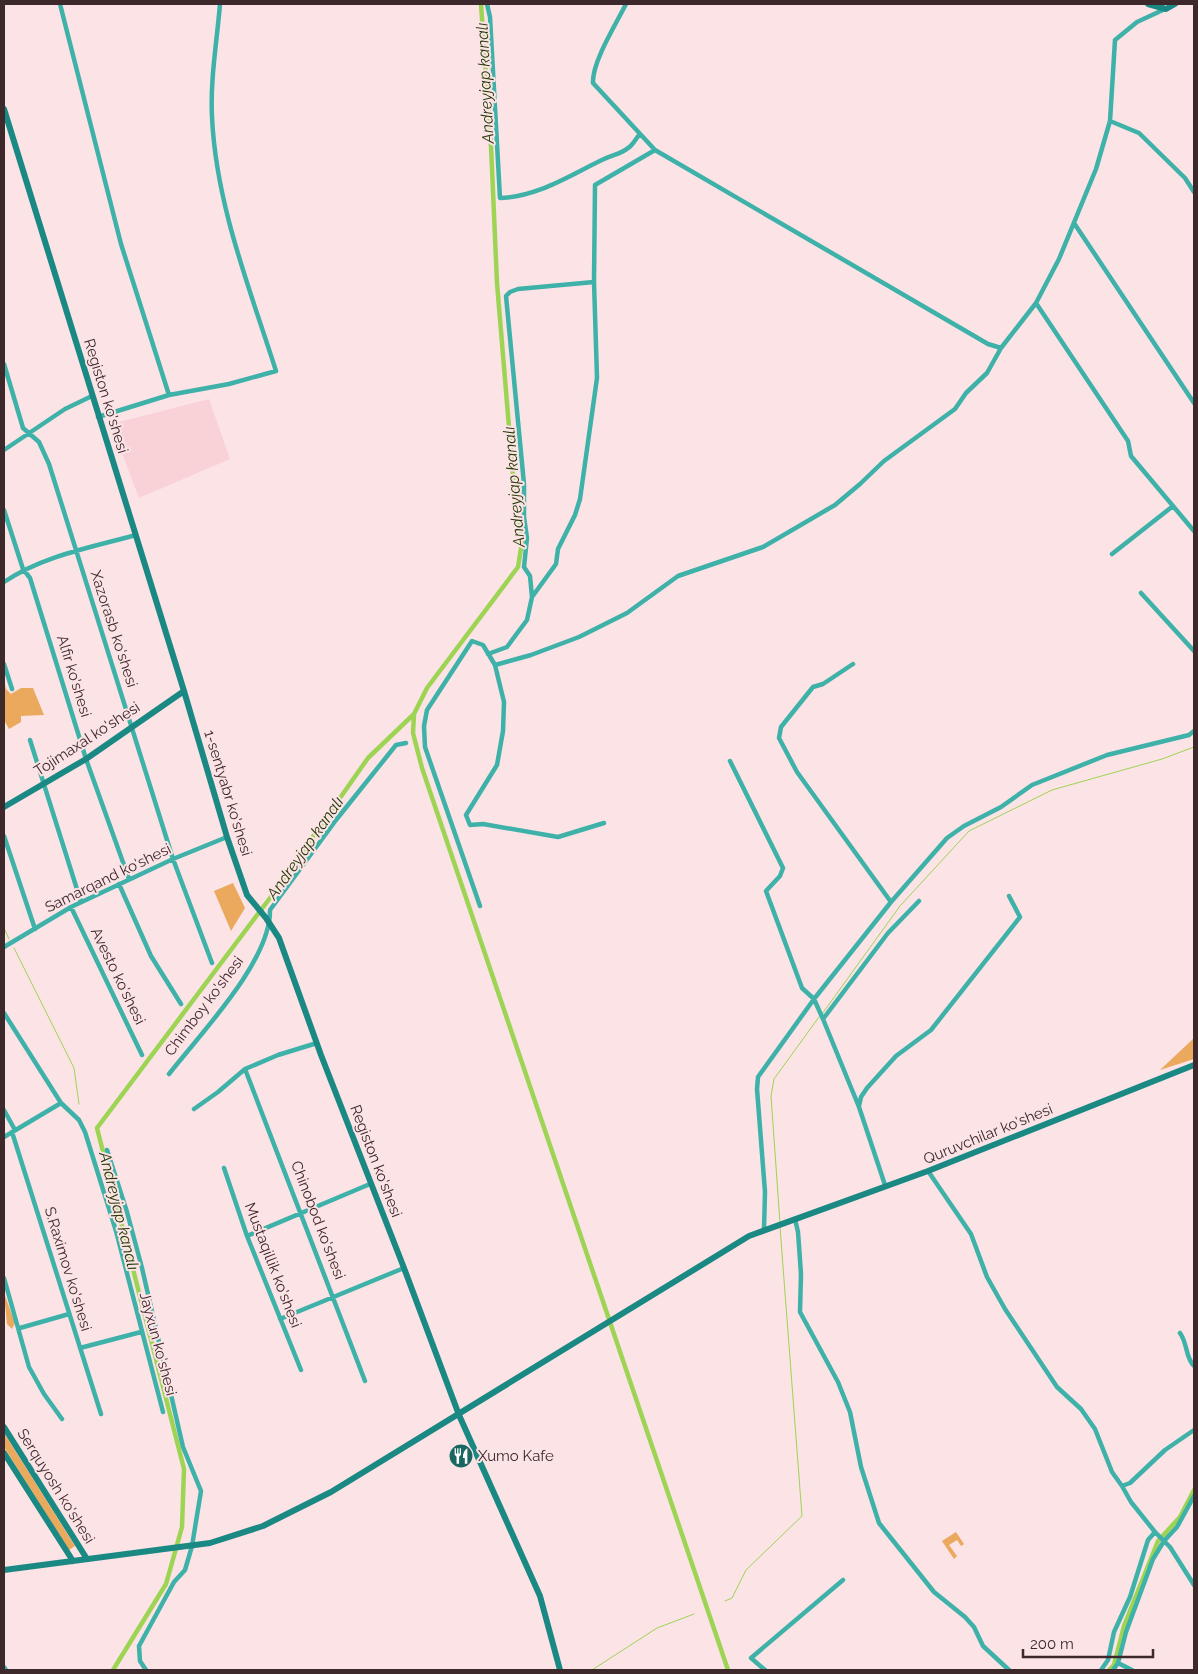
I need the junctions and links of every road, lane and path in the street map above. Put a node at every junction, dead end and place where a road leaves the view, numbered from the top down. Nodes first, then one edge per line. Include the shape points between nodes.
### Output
1 (60, 4) edge
2 (220, 4) edge
3 (487, 4) edge
4 (626, 4) edge
5 (1148, 4) edge
6 (1175, 4) edge
7 (1166, 9) junction
8 (4, 109) edge
9 (1110, 121) junction
10 (640, 134) junction
11 (655, 150) junction
12 (1194, 192) edge
13 (1074, 223) junction
14 (594, 282) junction
15 (1036, 303) junction
16 (1002, 348) junction
17 (4, 364) edge
18 (169, 395) junction
19 (92, 396) junction
20 (1194, 403) edge
21 (98, 417) junction
22 (28, 433) junction
23 (4, 450) edge
24 (1173, 506) junction
25 (4, 510) edge
26 (6, 523) edge
27 (1194, 531) edge
28 (136, 536) junction
29 (76, 552) junction
30 (1112, 554) dead end
31 (23, 569) junction
32 (4, 582) edge
33 (1141, 594) dead end
34 (532, 597) junction
35 (1194, 651) edge
36 (488, 654) junction
37 (4, 664) edge
38 (853, 664) dead end
39 (496, 665) junction
40 (12, 690) dead end
41 (184, 691) junction
42 (132, 726) junction
43 (1194, 731) edge
44 (30, 740) dead end
45 (406, 744) dead end
46 (86, 759) junction
47 (730, 761) dead end
48 (42, 783) junction
49 (4, 808) edge
50 (604, 823) dead end
51 (4, 836) edge
52 (226, 837) junction
53 (173, 858) junction
54 (128, 879) junction
55 (119, 884) junction
56 (1009, 896) dead end
57 (251, 901) joint
58 (919, 901) dead end
59 (81, 902) junction
60 (891, 902) junction
61 (480, 906) dead end
62 (71, 907) junction
63 (269, 921) junction
64 (35, 929) junction
65 (4, 947) edge
66 (212, 963) dead end
67 (814, 999) junction
68 (181, 1004) dead end
69 (4, 1013) edge
70 (823, 1020) junction
71 (317, 1043) junction
72 (142, 1055) dead end
73 (1194, 1065) edge
74 (245, 1069) junction
75 (169, 1074) dead end
76 (61, 1103) junction
77 (859, 1107) junction
78 (194, 1108) dead end
79 (4, 1110) edge
80 (14, 1131) junction
81 (4, 1137) edge
82 (107, 1150) dead end
83 (224, 1168) dead end
84 (928, 1171) junction
85 (370, 1184) junction
86 (885, 1185) junction
87 (301, 1211) junction
88 (792, 1220) junction
89 (764, 1230) junction
90 (246, 1236) junction
91 (404, 1268) junction
92 (4, 1278) edge
93 (334, 1298) junction
94 (69, 1314) junction
95 (280, 1319) junction
96 (20, 1328) junction
97 (141, 1332) junction
98 (1180, 1334) dead end
99 (80, 1348) junction
100 (1194, 1366) edge
101 (301, 1370) dead end
102 (365, 1381) dead end
103 (163, 1412) dead end
104 (101, 1414) dead end
105 (459, 1415) junction
106 (62, 1419) dead end
107 (4, 1427) edge
108 (1194, 1430) edge
109 (4, 1453) edge
110 (1122, 1486) junction
111 (1194, 1496) edge
112 (1155, 1532) junction
113 (1164, 1541) junction
114 (192, 1546) junction
115 (87, 1560) junction
116 (73, 1561) junction
117 (4, 1570) edge
118 (842, 1580) dead end
119 (1194, 1585) edge
120 (1118, 1663) junction
121 (4, 1667) edge
122 (6, 1670) edge
123 (146, 1670) edge
124 (560, 1670) edge
125 (766, 1670) edge
126 (1009, 1670) edge
127 (1101, 1670) edge
128 (1114, 1670) edge
129 (1132, 1670) edge

1 - 18 street via 120,244
2 - 18 street via 211,92 214,143 226,213 276,371
3 - 10 street via 500,198 520,197 572,176 624,151
4 - 10 street via 595,68 593,83
5 - 7 street
6 - 7 street
7 - 9 street via 1137,22 1115,40
8 - 19 street, Registon ko'shesi
9 - 12 street via 1139,133 1185,178
9 - 13 street via 1096,169
10 - 11 street
11 - 14 street via 595,185
11 - 16 street via 988,344
13 - 15 street
13 - 20 street
14 - 34 street via 597,378 580,499 558,549 556,564
14 - 34 street via 518,289 506,296 528,538 524,567 530,576
15 - 16 street
15 - 24 street via 1128,440 1131,456
16 - 39 street via 987,373 955,408 884,461 835,505 762,547 678,576 627,613 579,637
17 - 22 street, Xazorasb ko'shesi via 23,428
18 - 21 street
19 - 21 street, Registon ko'shesi
19 - 22 street
21 - 28 street, Registon ko'shesi
22 - 23 street
22 - 29 street, Xazorasb ko'shesi via 39,442 49,464
24 - 27 street
24 - 30 street
25 - 26 street, Alfir ko'shesi
26 - 31 street, Alfir ko'shesi
28 - 29 street
28 - 41 street, Registon ko'shesi
29 - 31 street
29 - 42 street, Xazorasb ko'shesi
31 - 32 street
31 - 46 street, Alfir ko'shesi via 36,597
33 - 35 street
34 - 36 street via 527,620 508,648
36 - 39 street
36 - 61 street via 483,645 472,641 433,698 424,726 425,747
37 - 40 street
38 - 60 street via 813,687 781,727 779,738 797,772
39 - 50 street via 504,702 503,730 497,765 466,815 470,825 482,824 558,837
41 - 42 street, Tojimaxal ko'shesi
41 - 52 street, 1-sentyabr ko'shesi
42 - 46 street, Tojimaxal ko'shesi
42 - 53 street, Xazorasb ko'shesi
43 - 60 street via 1189,736 1108,755 1032,785 947,838
44 - 48 street
45 - 63 street, Chimboy ko'shesi via 396,745 336,820 270,910
46 - 48 street, Tojimaxal ko'shesi
46 - 54 street, Alfir ko'shesi
47 - 67 street via 783,868 766,891 802,988
48 - 49 street, Tojimaxal ko'shesi
48 - 59 street
51 - 64 street
52 - 53 street, Samarqand ko'shesi
52 - 57 street, 1-sentyabr ko'shesi
53 - 54 street, Samarqand ko'shesi
53 - 66 street, Xazorasb ko'shesi
54 - 55 street, Samarqand ko'shesi
55 - 59 street, Samarqand ko'shesi
55 - 68 street via 151,956
56 - 77 street via 1020,916 1009,933 931,1030 896,1056 867,1088
57 - 63 street, Registon ko'shesi
58 - 70 street via 888,933
59 - 62 street, Samarqand ko'shesi
60 - 67 street
62 - 64 street, Samarqand ko'shesi
62 - 72 street, Avesto ko'shesi
63 - 71 street, Registon ko'shesi
63 - 75 street, Chimboy ko'shesi via 248,974
64 - 65 street, Samarqand ko'shesi
67 - 70 street
67 - 89 street via 758,1077
69 - 76 street, Jayxun ko'shesi
70 - 77 street
71 - 74 street
71 - 85 street, Registon ko'shesi
73 - 84 street, Quruvchilar ko'shesi
74 - 78 street
74 - 87 street, Chinobod ko'shesi
76 - 80 street
76 - 97 street, Jayxun ko'shesi via 79,1120 85,1132 116,1231
77 - 86 street
79 - 80 street, S.Raximov ko'shesi
80 - 81 street
80 - 94 street, S.Raximov ko'shesi
82 - 114 street via 132,1231 183,1447 201,1491
83 - 90 street, Mustaqillik ko'shesi
84 - 86 street, Quruvchilar ko'shesi
84 - 110 street via 971,1234 987,1277 1005,1309 1058,1387 1081,1409 1095,1429 1112,1472
85 - 87 street
85 - 91 street, Registon ko'shesi
86 - 88 street, Quruvchilar ko'shesi
87 - 90 street
87 - 93 street, Chinobod ko'shesi
88 - 89 street, Quruvchilar ko'shesi
88 - 126 street via 798,1232 800,1312 838,1382 850,1412 861,1468 880,1524 934,1592 974,1627 983,1646
89 - 105 street, Quruvchilar ko'shesi via 703,1263
90 - 95 street, Mustaqillik ko'shesi
91 - 93 street
91 - 105 street, Registon ko'shesi
92 - 96 street
93 - 95 street
93 - 102 street, Chinobod ko'shesi
94 - 96 street
94 - 99 street, S.Raximov ko'shesi
95 - 101 street, Mustaqillik ko'shesi
96 - 106 street via 29,1367
97 - 99 street
97 - 103 street, Jayxun ko'shesi
98 - 100 street
99 - 104 street, S.Raximov ko'shesi
105 - 114 street, Quruvchilar ko'shesi via 331,1492 263,1526
105 - 124 street, Registon ko'shesi via 540,1596
107 - 115 street, Serquyosh ko'shesi
108 - 110 street via 1165,1450 1130,1483
109 - 116 street, Serquyosh ko'shesi
110 - 112 street
111 - 113 street via 1177,1527
112 - 113 street
112 - 127 street via 1148,1540 1130,1597 1114,1632 1108,1660
113 - 119 street
113 - 120 street via 1153,1559
114 - 115 street, Quruvchilar ko'shesi
114 - 123 street via 185,1570 174,1582 139,1646 140,1661
115 - 116 street, Quruvchilar ko'shesi
116 - 117 street, Quruvchilar ko'shesi
118 - 125 street via 751,1658
120 - 128 street
120 - 129 street
121 - 122 street

